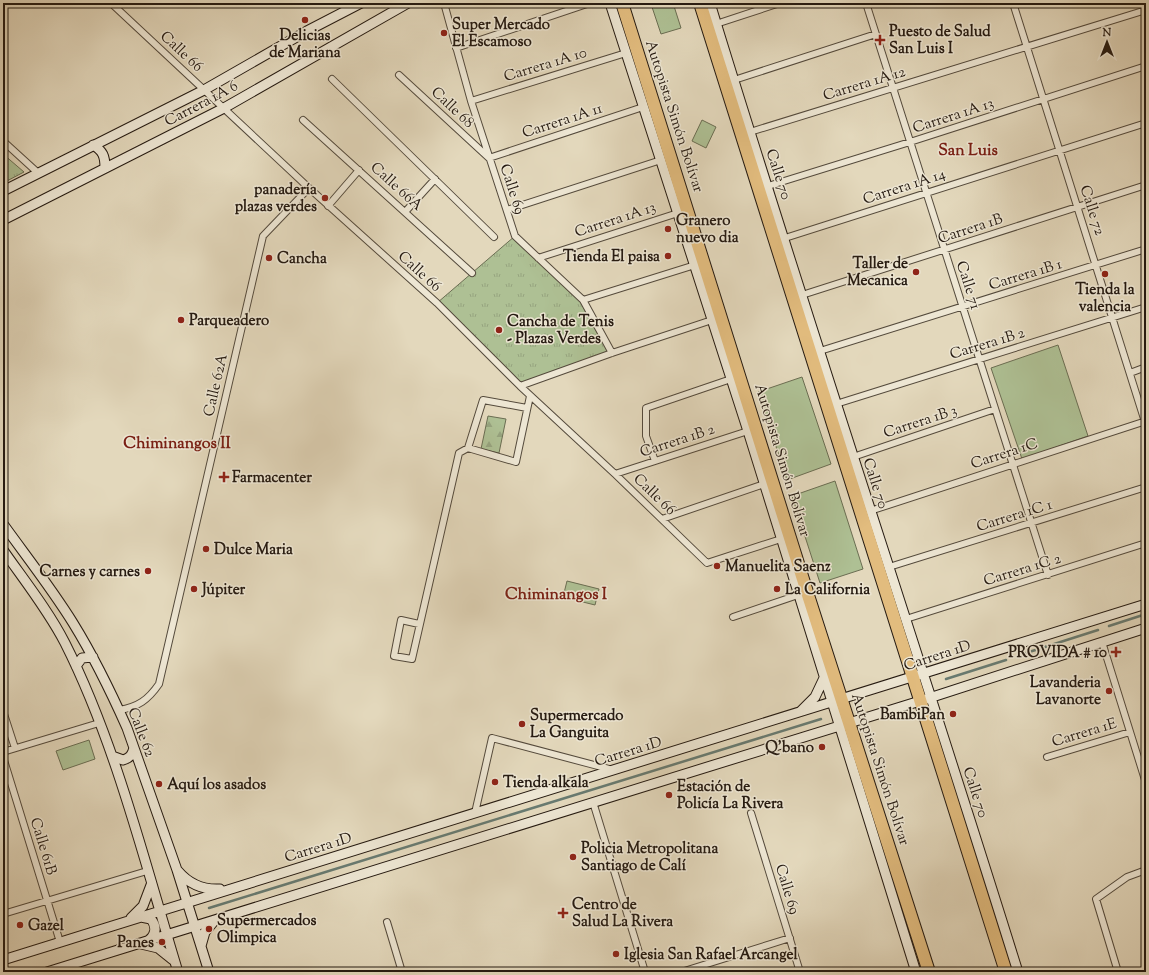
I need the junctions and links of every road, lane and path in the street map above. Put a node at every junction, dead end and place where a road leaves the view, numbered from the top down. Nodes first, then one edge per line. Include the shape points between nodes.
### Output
1 (111, 3) edge
2 (362, 3) edge
3 (408, 3) edge
4 (444, 3) edge
5 (590, 3) edge
6 (610, 3) edge
7 (622, 3) edge
8 (700, 3) edge
9 (710, 3) edge
10 (780, 3) edge
11 (866, 3) edge
12 (1013, 3) edge
13 (1146, 10) edge
14 (716, 24) junction
15 (876, 34) junction
16 (1027, 47) junction
17 (456, 48) junction
18 (626, 53) junction
19 (1146, 66) edge
20 (399, 75) dead end
21 (332, 79) dead end
22 (730, 82) junction
23 (893, 88) junction
24 (204, 90) junction
25 (1044, 99) junction
26 (471, 101) junction
27 (649, 105) junction
28 (224, 108) junction
29 (303, 120) dead end
30 (1146, 123) edge
31 (750, 132) junction
32 (484, 138) junction
33 (3, 141) edge
34 (910, 142) junction
35 (474, 144) junction
36 (93, 145) junction
37 (1060, 150) junction
38 (489, 158) junction
39 (661, 160) junction
40 (105, 168) junction
41 (359, 170) junction
42 (37, 172) junction
43 (435, 179) junction
44 (1146, 185) edge
45 (768, 186) junction
46 (309, 188) junction
47 (3, 191) edge
48 (926, 193) junction
49 (328, 206) junction
50 (1078, 207) junction
51 (507, 210) junction
52 (405, 212) junction
53 (678, 213) junction
54 (3, 220) edge
55 (494, 237) dead end
56 (785, 238) junction
57 (1146, 249) edge
58 (944, 250) junction
59 (538, 258) junction
60 (695, 265) junction
61 (1097, 265) junction
62 (472, 273) dead end
63 (802, 295) junction
64 (583, 300) junction
65 (962, 307) junction
66 (1146, 307) edge
67 (1113, 317) junction
68 (712, 320) junction
69 (820, 351) junction
70 (612, 353) junction
71 (979, 359) junction
72 (1146, 367) edge
73 (1130, 372) junction
74 (731, 379) junction
75 (520, 386) junction
76 (530, 396) junction
77 (836, 404) junction
78 (527, 408) junction
79 (995, 409) junction
80 (1146, 423) edge
81 (748, 430) junction
82 (468, 448) junction
83 (853, 457) junction
84 (655, 461) junction
85 (1013, 464) junction
86 (615, 474) junction
87 (764, 484) junction
88 (1146, 487) edge
89 (866, 512) junction
90 (662, 519) junction
91 (1031, 523) junction
92 (3, 524) edge
93 (786, 538) junction
94 (1146, 543) edge
95 (3, 550) edge
96 (889, 567) junction
97 (1048, 575) junction
98 (798, 595) junction
99 (1146, 604) edge
100 (733, 617) dead end
101 (906, 619) junction
102 (419, 624) junction
103 (1146, 628) edge
104 (1102, 642) junction
105 (93, 657) junction
106 (76, 666) junction
107 (918, 676) junction
108 (824, 678) junction
109 (925, 699) junction
110 (837, 701) junction
111 (119, 710) junction
112 (3, 711) edge
113 (793, 715) junction
114 (99, 723) junction
115 (844, 724) junction
116 (1130, 732) junction
117 (15, 748) junction
118 (134, 748) junction
119 (3, 752) edge
120 (112, 756) junction
121 (3, 757) edge
122 (1047, 757) dead end
123 (855, 759) junction
124 (590, 764) junction
125 (946, 765) junction
126 (614, 770) junction
127 (587, 779) junction
128 (1146, 783) edge
129 (593, 802) junction
130 (475, 813) junction
131 (751, 813) dead end
132 (178, 870) junction
133 (1146, 870) edge
134 (147, 871) junction
135 (151, 885) junction
136 (225, 889) junction
137 (47, 899) junction
138 (188, 902) junction
139 (159, 911) junction
140 (3, 914) edge
141 (141, 917) junction
142 (216, 920) junction
143 (127, 921) junction
144 (388, 922) dead end
145 (195, 926) junction
146 (166, 935) junction
147 (790, 938) junction
148 (149, 940) junction
149 (60, 942) junction
150 (137, 944) junction
151 (201, 947) junction
152 (3, 960) edge
153 (174, 961) junction
154 (47, 972) edge
155 (178, 972) edge
156 (209, 972) edge
157 (402, 972) edge
158 (645, 972) edge
159 (681, 972) edge
160 (800, 972) edge
161 (916, 972) edge
162 (929, 972) edge
163 (1006, 972) edge
164 (1018, 972) edge
165 (1118, 972) edge

1 - 24 street, Calle 66
2 - 24 street, Carrera 1A 6
3 - 28 street, Carrera 1A 6
4 - 17 street, Calle 69
5 - 17 street
6 - 18 street
7 - 27 highway, Autopista Simón Bolívar
8 - 22 highway
9 - 14 street, Calle 70
10 - 14 street
11 - 15 street, Calle 71
12 - 16 street, Calle 72
13 - 16 street, Carrera 1A 12
14 - 22 street, Calle 70
15 - 22 street
15 - 23 street, Calle 71
16 - 23 street, Carrera 1A 12
16 - 25 street, Calle 72
17 - 26 street, Calle 69
18 - 26 street, Carrera 1A 10
18 - 27 street
19 - 25 street, Carrera 1A 13
20 - 35 street, Calle 68
21 - 43 street
22 - 31 street, Calle 70
22 - 89 highway
23 - 31 street, Carrera 1A 12
23 - 34 street, Calle 71
24 - 28 street, Calle 66
24 - 36 street, Carrera 1A 6
25 - 34 street, Carrera 1A 13
25 - 37 street, Calle 72
26 - 32 street, Calle 69
27 - 38 street, Carrera 1A 11
27 - 39 street
27 - 93 highway, Autopista Simón Bolívar
28 - 40 street, Carrera 1A 6
28 - 46 street, Calle 66
29 - 41 street, Calle 66A
30 - 37 street, Carrera 1A 14
31 - 45 street, Calle 70
32 - 35 street
32 - 38 street, Calle 69
33 - 42 street
34 - 45 street, Carrera 1A 13
34 - 48 street, Calle 71
35 - 38 street, Calle 68
36 - 40 street via 101,150 105,158
36 - 42 street, Carrera 1A 6
37 - 48 street, Carrera 1A 14
37 - 50 street, Calle 72
38 - 51 street, Calle 69
39 - 51 street
39 - 53 street
40 - 54 street, Carrera 1A 6
41 - 49 street
41 - 52 street, Calle 66A
42 - 47 street, Carrera 1A 6
43 - 52 street
43 - 55 street
44 - 50 street, Carrera 1B
45 - 56 street, Calle 70
46 - 49 street, Calle 66
46 - 111 street, Calle 62A via 263,236 159,684 151,696 137,705
48 - 56 street, Carrera 1A 14
48 - 58 street, Calle 71
49 - 75 street, Calle 66 via 437,303
50 - 58 street, Carrera 1B
50 - 61 street, Calle 72
51 - 59 street, Calle 69 via 515,236
52 - 62 street, Calle 66A
53 - 59 street, Carrera 1A 13
53 - 60 street
56 - 63 street, Calle 70
57 - 61 street, Carrera 1B 1
58 - 63 street, Carrera 1B
58 - 65 street, Calle 71
59 - 64 street, Calle 69
60 - 64 street
60 - 68 street
61 - 65 street, Carrera 1B 1
61 - 67 street, Calle 72
63 - 69 street, Calle 70
64 - 70 street, Calle 69
65 - 69 street, Carrera 1B 1
65 - 71 street, Calle 71
66 - 67 street, Carrera 1B 2
67 - 71 street, Carrera 1B 2
67 - 73 street, Calle 72
68 - 70 street
68 - 74 street
69 - 77 street, Calle 70
70 - 75 street
71 - 77 street, Carrera 1B 2
71 - 79 street, Calle 71
72 - 73 street
73 - 80 street, Calle 72
74 - 81 street
74 - 84 street via 646,408 646,436
75 - 76 street, Calle 66
76 - 78 street
76 - 86 street, Calle 66
77 - 83 street, Calle 70
78 - 82 street via 483,400
78 - 82 street via 516,462
79 - 83 street, Carrera 1B 3
79 - 85 street, Calle 71
80 - 85 street, Carrera 1C
81 - 84 street, Carrera 1B 2
81 - 87 street
82 - 102 street via 459,453
83 - 89 street, Calle 70
84 - 86 street, Carrera 1B 2
85 - 89 street, Carrera 1C
85 - 91 street, Calle 71
86 - 90 street, Calle 66
87 - 90 street
87 - 93 street
88 - 91 street, Carrera 1C 1
89 - 96 street, Calle 70
89 - 107 highway
90 - 93 street, Calle 66 via 707,563
91 - 96 street, Carrera 1C 1
91 - 97 street, Calle 71
92 - 105 street, Calle 62 via 72,621
93 - 98 street
93 - 110 highway, Autopista Simón Bolívar
94 - 97 street, Carrera 1C 2
95 - 106 street via 56,626
96 - 101 street, Calle 70
97 - 101 street, Carrera 1C 2
98 - 100 street
98 - 108 street
99 - 107 street, Carrera 1D
101 - 107 street, Calle 70
102 - 102 street via 412,659 394,656 401,620
103 - 104 street
104 - 109 street
104 - 116 street
105 - 106 street via 82,658
105 - 111 street, Calle 62
106 - 114 street
107 - 109 highway
107 - 110 street, Carrera 1D
108 - 110 street
108 - 113 street via 815,697
109 - 115 street
109 - 125 highway
110 - 113 street, Carrera 1D
110 - 115 highway, Autopista Simón Bolívar
111 - 118 street, Calle 62
112 - 117 street
113 - 126 street, Carrera 1D
114 - 117 street
114 - 120 street
115 - 123 highway, Autopista Simón Bolívar
115 - 129 street
116 - 122 street, Carrera 1E
116 - 128 street
117 - 119 street
118 - 120 street via 133,754 123,760
118 - 132 street, Calle 62
120 - 134 street
121 - 137 street, Calle 61B
123 - 161 street
123 - 162 highway, Autopista Simón Bolívar
124 - 126 street
124 - 127 street
124 - 130 street via 492,738
125 - 163 highway
125 - 164 street, Calle 70
126 - 127 street, Carrera 1D
127 - 130 street, Carrera 1D
129 - 142 street
129 - 158 street
130 - 136 street, Carrera 1D
131 - 147 street, Calle 69
132 - 136 street via 195,885
132 - 138 street, Calle 62
133 - 165 street via 1126,877 1096,900
134 - 135 street
134 - 137 street
135 - 139 street
135 - 143 street via 143,906
136 - 138 street, Carrera 1D
137 - 140 street
137 - 149 street, Calle 61B
138 - 139 street, Carrera 1D
138 - 145 street, Calle 62
139 - 141 street, Carrera 1D
139 - 146 street
141 - 143 street, Carrera 1D
141 - 148 street via 146,917 154,923 155,933
142 - 145 street
142 - 151 street via 206,932
143 - 149 street, Carrera 1D
144 - 157 street
145 - 146 street
145 - 151 street, Calle 62
146 - 148 street
146 - 153 street
147 - 159 street
147 - 160 street, Calle 69
148 - 150 street
149 - 152 street, Carrera 1D
150 - 153 street via 158,948
150 - 154 street
151 - 156 street, Calle 62
153 - 155 street

